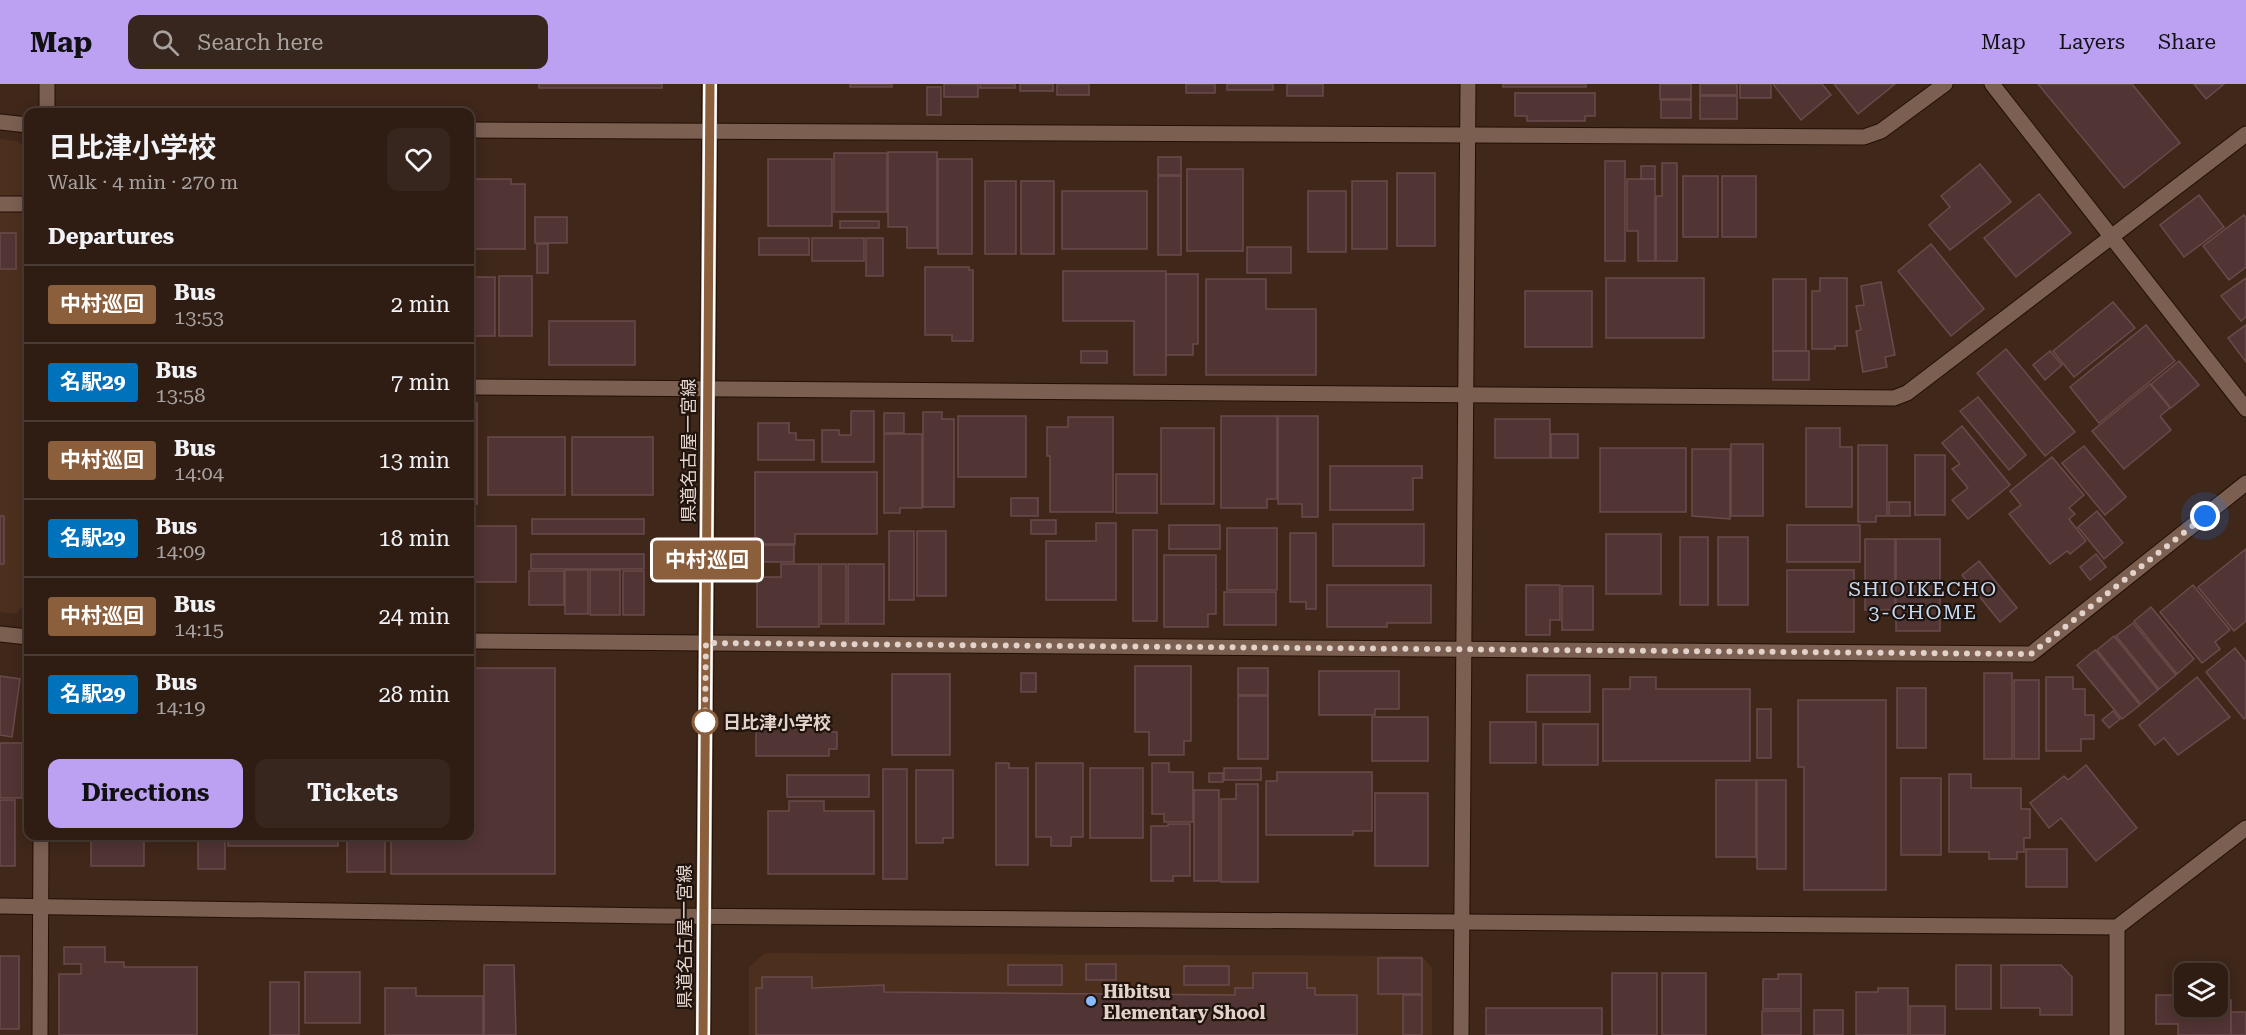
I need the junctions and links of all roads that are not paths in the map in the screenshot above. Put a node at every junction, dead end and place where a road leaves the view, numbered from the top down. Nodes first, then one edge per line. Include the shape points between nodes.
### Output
1 (47, 84) edge
2 (710, 84) edge
3 (1468, 84) edge
4 (1945, 84) edge
5 (1992, 84) edge
6 (47, 108) edge
7 (0, 122) edge
8 (24, 125) edge
9 (474, 130) edge
10 (709, 131) junction
11 (2246, 134) edge
12 (1467, 137) junction
13 (0, 204) edge
14 (24, 204) edge
15 (2112, 238) junction
16 (474, 387) edge
17 (708, 388) junction
18 (1467, 394) junction
19 (2246, 409) edge
20 (2246, 483) edge
21 (0, 634) edge
22 (24, 637) edge
23 (474, 641) edge
24 (706, 643) junction
25 (1466, 649) junction
26 (2246, 828) edge
27 (41, 840) edge
28 (0, 906) edge
29 (41, 907) junction
30 (704, 916) junction
31 (1462, 923) junction
32 (2117, 927) junction
33 (40, 1035) edge
34 (703, 1035) edge
35 (1461, 1035) edge
36 (2117, 1035) edge

1 - 6 street
2 - 10 street, 県道名古屋一宮線
3 - 12 street
4 - 12 street via 1881,131 1864,137
5 - 15 street
7 - 8 street
9 - 10 street
10 - 12 street
10 - 17 street, 県道名古屋一宮線
11 - 15 street
12 - 18 street
13 - 14 street
15 - 18 street via 1907,393 1894,398
15 - 19 street
16 - 17 street
17 - 18 street
17 - 24 street, 県道名古屋一宮線
18 - 25 street
20 - 25 street via 2031,654
21 - 22 street
23 - 24 street
24 - 25 street
24 - 30 street, 県道名古屋一宮線
25 - 31 street
26 - 32 street
27 - 29 street
28 - 29 street
29 - 30 street
29 - 33 street
30 - 31 street
30 - 34 street, 県道名古屋一宮線
31 - 32 street
31 - 35 street
32 - 36 street

